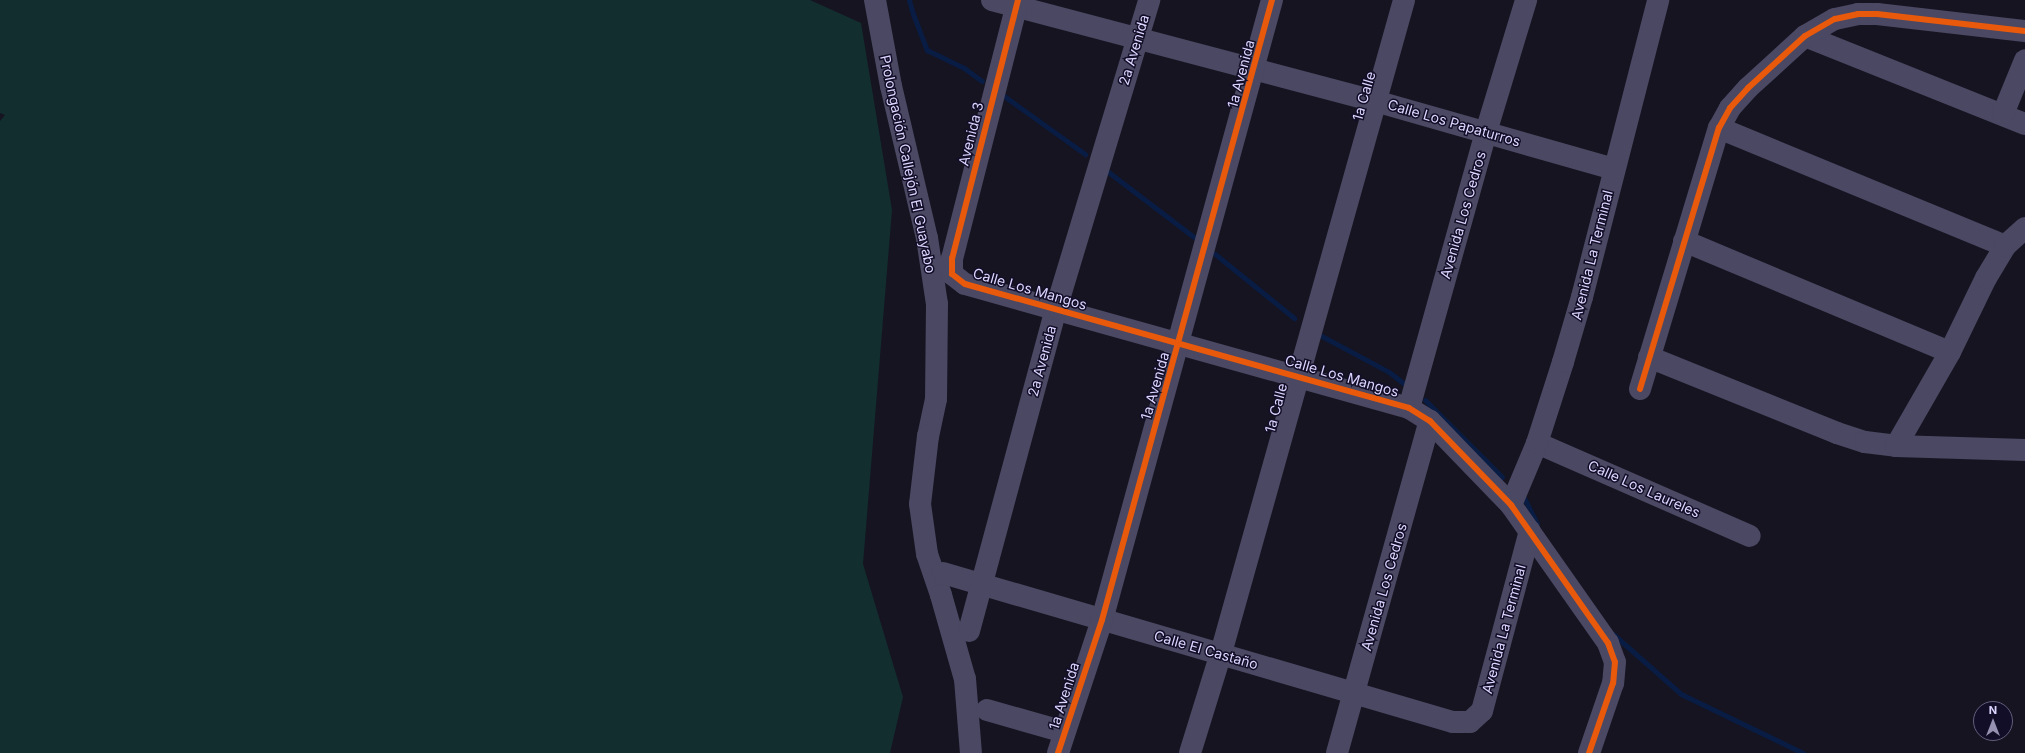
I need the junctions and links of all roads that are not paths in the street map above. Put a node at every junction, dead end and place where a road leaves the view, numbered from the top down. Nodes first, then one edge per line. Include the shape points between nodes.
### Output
1 (875, 0) edge
2 (992, 0) edge
3 (1149, 0) edge
4 (1272, 0) edge
5 (1404, 0) edge
6 (1526, 0) edge
7 (1658, 0) edge
8 (1017, 4) edge
9 (2025, 31) edge
10 (1805, 36) junction
11 (1138, 39) junction
12 (2025, 60) edge
13 (1254, 69) junction
14 (1375, 101) junction
15 (2003, 114) junction
16 (2025, 124) edge
17 (1719, 128) junction
18 (1486, 132) junction
19 (1613, 169) junction
20 (2025, 228) edge
21 (1684, 241) junction
22 (2005, 246) junction
23 (952, 274) joint
24 (1056, 309) junction
25 (1179, 343) junction
26 (1950, 352) junction
27 (1649, 357) junction
28 (1297, 376) junction
29 (1640, 389) dead end
30 (1409, 408) junction
31 (1430, 421) junction
32 (1537, 443) junction
33 (1896, 446) junction
34 (2025, 450) edge
35 (1511, 505) junction
36 (1530, 531) junction
37 (1750, 536) dead end
38 (943, 573) dead end
39 (982, 584) junction
40 (1102, 620) junction
41 (969, 631) dead end
42 (1221, 653) junction
43 (1354, 692) junction
44 (987, 710) dead end
45 (1470, 722) joint
46 (1064, 732) junction
47 (971, 753) edge
48 (1058, 753) edge
49 (1190, 753) edge
50 (1337, 753) edge
51 (1589, 753) edge

1 - 47 street, Prolongación Callejón El Guayabo via 891,86 927,238 936,304 936,399 928,436 920,504 927,554 965,679
2 - 8 street, Calle Los Papaturros
3 - 11 street, 2a Avenida
4 - 13 street, 1a Avenida
5 - 14 street, 1a Calle
6 - 18 street, Avenida Los Cedros
7 - 19 street, Avenida La Terminal
8 - 11 street, Calle Los Papaturros
8 - 23 street, Avenida 3 via 952,258
9 - 10 street via 1858,14 1835,19
10 - 15 street
10 - 17 street via 1748,88 1730,108
11 - 13 street, Calle Los Papaturros
11 - 24 street, 2a Avenida
12 - 15 street
13 - 14 street, Calle Los Papaturros
13 - 25 street, 1a Avenida
14 - 18 street, Calle Los Papaturros
14 - 28 street, 1a Calle
15 - 16 street
17 - 21 street
17 - 22 street
18 - 19 street, Calle Los Papaturros
18 - 30 street, Avenida Los Cedros
19 - 32 street, Avenida La Terminal via 1564,362
20 - 22 street
21 - 26 street
21 - 27 street
22 - 26 street via 1986,278
23 - 24 street, Calle Los Mangos via 965,284
24 - 25 street, Calle Los Mangos
24 - 39 street, 2a Avenida
25 - 28 street, Calle Los Mangos
25 - 40 street, 1a Avenida
26 - 33 street
27 - 29 street
27 - 33 street via 1838,433 1865,442
28 - 30 street, Calle Los Mangos
28 - 42 street, 1a Calle
30 - 31 street, Calle Los Mangos
31 - 35 street, Calle Los Mangos
31 - 43 street, Avenida Los Cedros
32 - 35 street, Avenida La Terminal
32 - 37 street, Calle Los Laureles
33 - 34 street
35 - 36 street, Calle Los Mangos
36 - 45 street, Avenida La Terminal via 1482,711
36 - 51 street, Calle Los Mangos via 1608,643 1615,662 1613,683
38 - 39 street, Calle El Castaño
39 - 40 street, Calle El Castaño
39 - 41 street, 2a Avenida
40 - 42 street, Calle El Castaño
40 - 46 street, 1a Avenida
42 - 43 street, Calle El Castaño
42 - 49 street, 1a Calle
43 - 45 street, Calle El Castaño via 1453,722
43 - 50 street, Avenida Los Cedros
44 - 46 street
46 - 48 street, 1a Avenida

